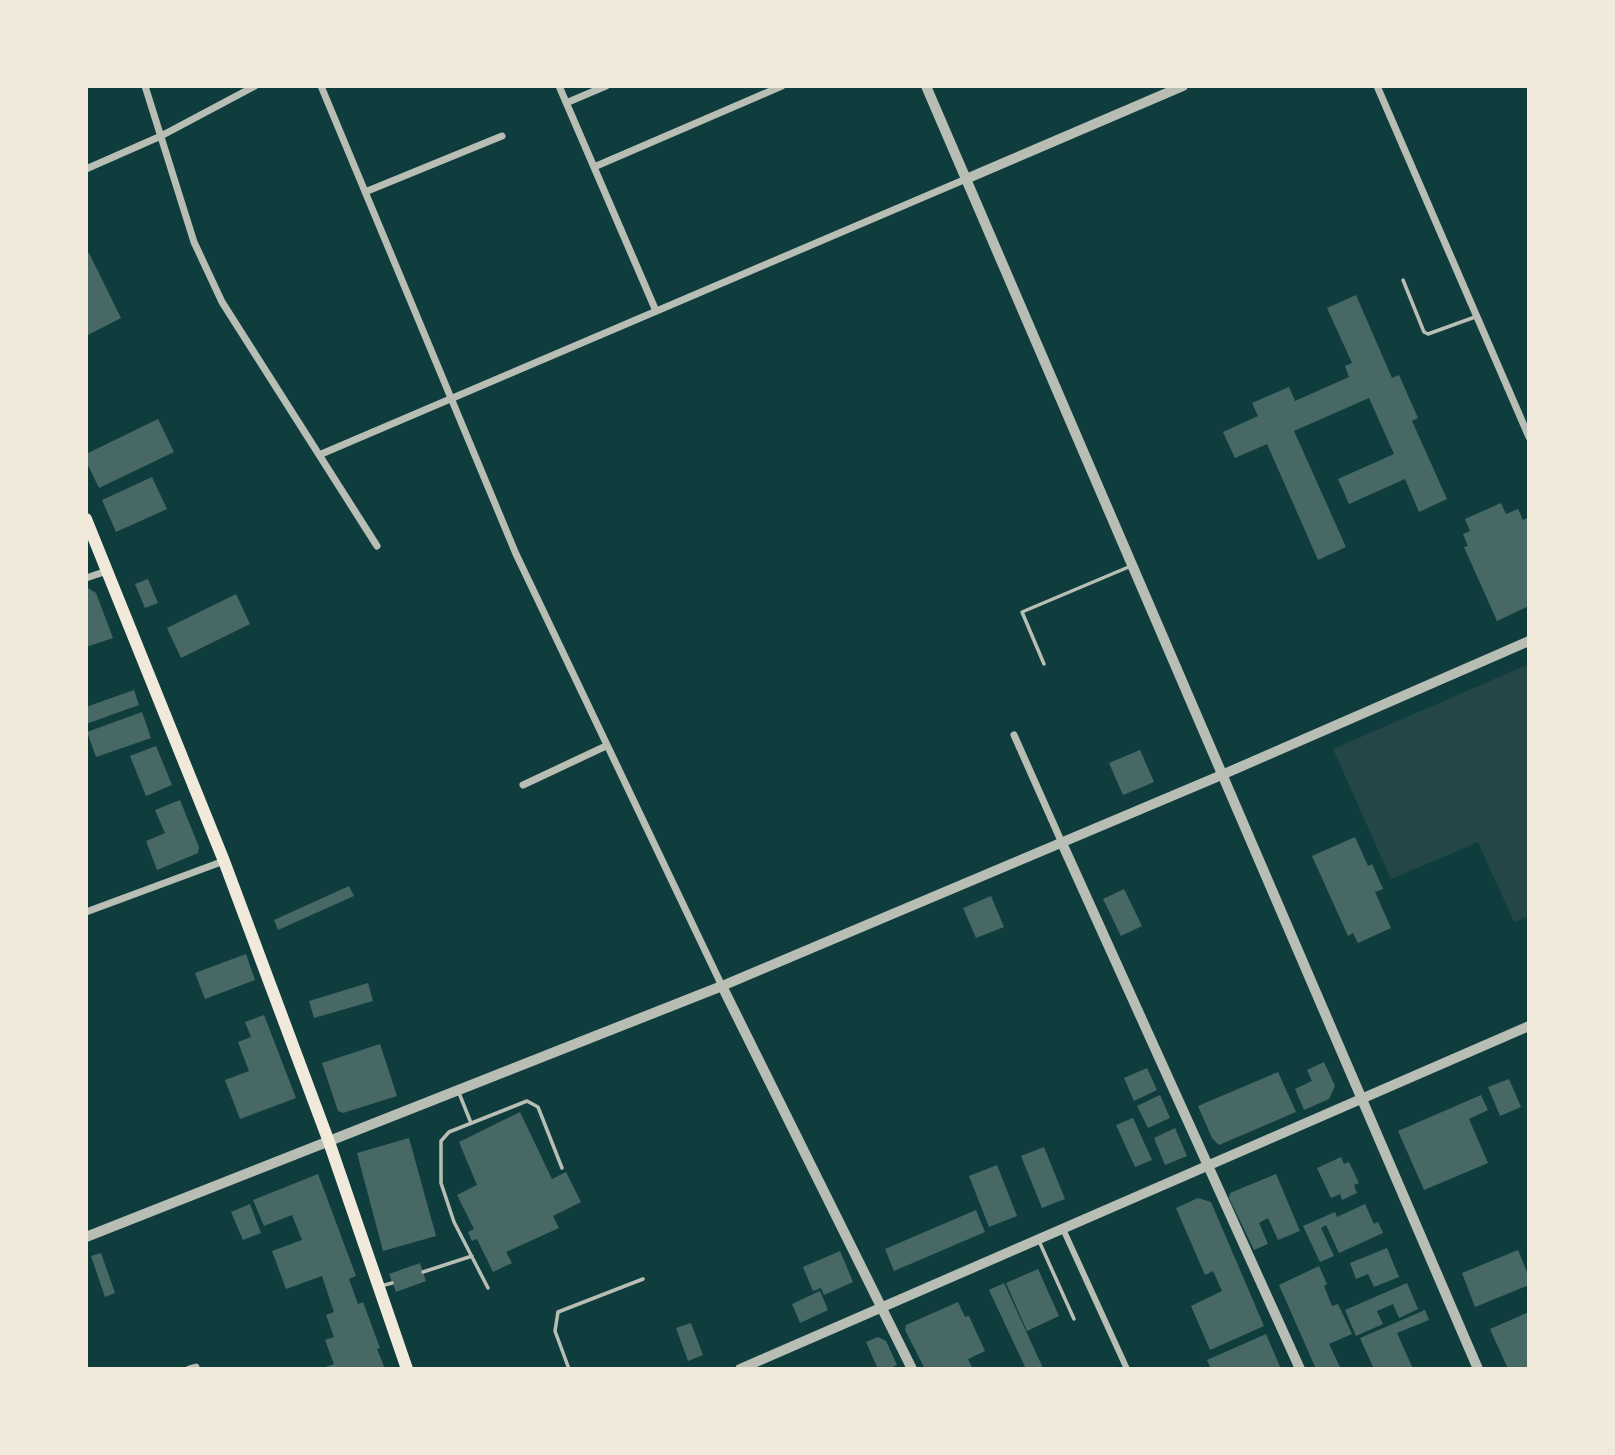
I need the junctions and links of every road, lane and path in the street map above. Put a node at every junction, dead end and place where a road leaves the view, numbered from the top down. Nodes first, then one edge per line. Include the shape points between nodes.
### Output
1 (145, 86) edge
2 (255, 86) edge
3 (321, 86) edge
4 (559, 86) edge
5 (606, 86) edge
6 (782, 86) edge
7 (926, 86) edge
8 (1183, 86) edge
9 (1377, 86) edge
10 (566, 103) junction
11 (161, 136) junction
12 (502, 136) dead end
13 (594, 167) junction
14 (86, 169) edge
15 (965, 179) junction
16 (365, 192) junction
17 (1403, 280) dead end
18 (656, 311) junction
19 (1477, 317) junction
20 (451, 398) junction
21 (1529, 437) edge
22 (319, 455) junction
23 (86, 519) edge
24 (377, 546) dead end
25 (1133, 565) junction
26 (107, 571) junction
27 (86, 578) edge
28 (1529, 641) edge
29 (1044, 664) dead end
30 (1014, 736) dead end
31 (606, 746) junction
32 (1224, 774) junction
33 (523, 785) dead end
34 (1062, 843) junction
35 (224, 861) junction
36 (86, 912) edge
37 (722, 986) junction
38 (1529, 1026) edge
39 (458, 1091) junction
40 (1362, 1099) junction
41 (471, 1123) junction
42 (329, 1142) junction
43 (1207, 1166) junction
44 (562, 1168) dead end
45 (1063, 1228) junction
46 (86, 1237) edge
47 (1038, 1239) junction
48 (472, 1256) junction
49 (423, 1272) dead end
50 (643, 1279) dead end
51 (392, 1283) dead end
52 (379, 1287) junction
53 (488, 1289) dead end
54 (881, 1308) junction
55 (1074, 1319) dead end
56 (407, 1369) edge
57 (569, 1369) edge
58 (740, 1369) edge
59 (912, 1369) edge
60 (1127, 1369) edge
61 (1300, 1369) edge
62 (1478, 1369) edge

1 - 11 street
2 - 11 street
3 - 16 street
4 - 10 street
5 - 10 street
6 - 13 street
7 - 15 street
8 - 15 street
9 - 19 street
10 - 13 street
11 - 14 street
11 - 22 street via 194,242 217,292
12 - 16 street
13 - 18 street
15 - 18 street
15 - 25 street
16 - 20 street
17 - 19 lane via 1428,334
18 - 20 street
19 - 21 street
20 - 22 street
20 - 31 street via 516,554
22 - 24 street
23 - 26 main road
25 - 29 lane via 1022,612
25 - 32 street
26 - 27 street
26 - 35 main road
28 - 32 street
30 - 34 street
31 - 33 street
31 - 37 street
32 - 34 street
32 - 40 street
34 - 37 street
34 - 43 street
35 - 36 street
35 - 42 main road
37 - 39 street
37 - 54 street
38 - 40 street
39 - 41 lane
39 - 42 street
40 - 43 street
40 - 62 street
41 - 44 lane via 527,1101 538,1107
41 - 48 lane via 449,1132 441,1141 439,1155 441,1183
42 - 46 street
42 - 52 main road
43 - 45 street
43 - 61 street
45 - 47 street
45 - 60 street
47 - 54 street
47 - 55 lane
48 - 49 lane
48 - 53 lane
50 - 57 lane via 558,1312 555,1331
51 - 52 lane
52 - 56 main road
54 - 58 street
54 - 59 street

